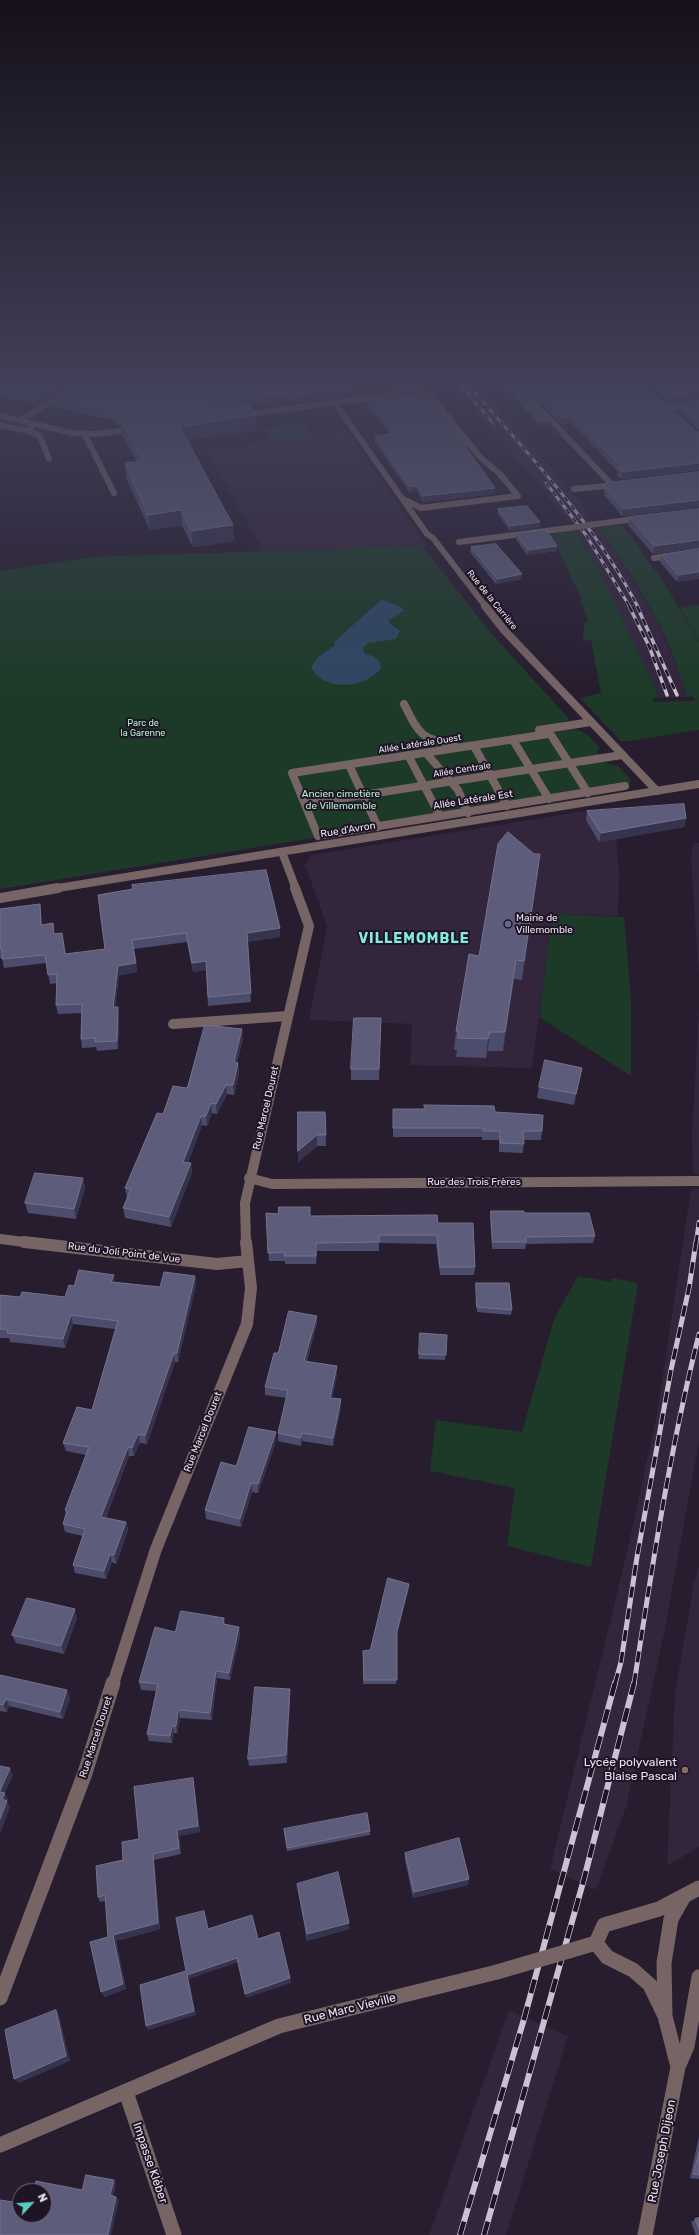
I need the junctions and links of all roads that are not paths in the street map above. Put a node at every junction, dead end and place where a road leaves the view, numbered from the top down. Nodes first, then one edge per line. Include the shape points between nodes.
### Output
1 (110, 484) edge
2 (392, 484) edge
3 (508, 484) edge
4 (618, 484) edge
5 (612, 485) joint
6 (574, 489) dead end
7 (114, 493) dead end
8 (402, 499) junction
9 (652, 517) edge
10 (459, 542) dead end
11 (699, 552) edge
12 (654, 558) dead end
13 (404, 704) dead end
14 (591, 722) junction
15 (513, 740) junction
16 (474, 746) junction
17 (426, 753) junction
18 (408, 755) junction
19 (622, 755) junction
20 (569, 763) junction
21 (349, 765) junction
22 (531, 769) junction
23 (490, 775) junction
24 (451, 781) junction
25 (699, 784) edge
26 (424, 786) junction
27 (625, 786) dead end
28 (588, 792) junction
29 (657, 792) junction
30 (363, 796) junction
31 (549, 799) junction
32 (305, 804) junction
33 (507, 806) junction
34 (468, 813) junction
35 (440, 816) junction
36 (378, 827) junction
37 (282, 852) junction
38 (0, 898) edge
39 (288, 1016) junction
40 (173, 1024) dead end
41 (249, 1178) junction
42 (699, 1181) edge
43 (0, 1239) edge
44 (248, 1261) junction
45 (699, 1888) edge
46 (684, 1896) junction
47 (596, 1943) junction
48 (699, 1977) edge
49 (0, 1998) edge
50 (665, 2016) junction
51 (678, 2067) junction
52 (126, 2092) junction
53 (0, 2145) edge
54 (174, 2235) edge
55 (645, 2235) edge

1 - 7 street
2 - 8 street, Rue de la Carrière
3 - 8 street via 518,496 421,508
4 - 5 street
5 - 6 street
8 - 14 street, Rue de la Carrière via 504,630
9 - 10 street, bridge
11 - 12 street
13 - 14 street via 421,735 440,744
14 - 19 street, Rue de la Carrière
15 - 16 street, Allée Latérale Ouest
15 - 20 street, Allée Latérale Ouest via 551,735
15 - 22 street
16 - 17 street, Allée Latérale Ouest
16 - 23 street
17 - 18 street, Allée Latérale Ouest
17 - 24 street
18 - 21 street, Allée Latérale Ouest
18 - 26 street
19 - 20 street, Allée Centrale
19 - 29 street, Rue de la Carrière
20 - 22 street, Allée Centrale
20 - 28 street
21 - 30 street
21 - 32 street, Allée Latérale Ouest via 292,774
22 - 23 street, Allée Centrale
22 - 31 street
23 - 24 street, Allée Centrale
23 - 33 street
24 - 26 street, Allée Centrale
24 - 34 street
25 - 29 street, Rue d'Avron
26 - 30 street, Allée Centrale
26 - 35 street
27 - 28 street, Allée Latérale Est
28 - 31 street, Allée Latérale Est
29 - 37 street, Rue d'Avron
30 - 32 street, Allée Centrale
30 - 36 street
31 - 33 street, Allée Latérale Est
32 - 36 street, Allée Latérale Est via 321,836
33 - 34 street, Allée Latérale Est
34 - 35 street, Allée Latérale Est
35 - 36 street, Allée Latérale Est
37 - 38 street, Rue d'Avron
37 - 39 street, Rue Marcel Douret via 310,926
39 - 40 street
39 - 41 street, Rue Marcel Douret
41 - 42 street, Rue des Trois Frères via 272,1184
41 - 44 street, Rue Marcel Douret via 244,1226
43 - 44 street, Rue du Joli Point de Vue via 217,1264
44 - 49 street, Rue Marcel Douret via 251,1288 248,1324 156,1548 85,1773
45 - 46 street
46 - 47 street via 659,1909 604,1924
46 - 50 street, Rue Joseph Dijeon via 672,1919 664,1963
47 - 50 street via 608,1957 633,1970 650,1985
47 - 52 street, Rue Marc Vieville, bridge via 497,1972 279,2026
48 - 51 street, Rue Joseph Dijeon via 687,2046
50 - 51 street, Rue Joseph Dijeon
51 - 55 street, Rue Joseph Dijeon
52 - 53 street, Rue Marc Vieville
52 - 54 street, Impasse Kléber

